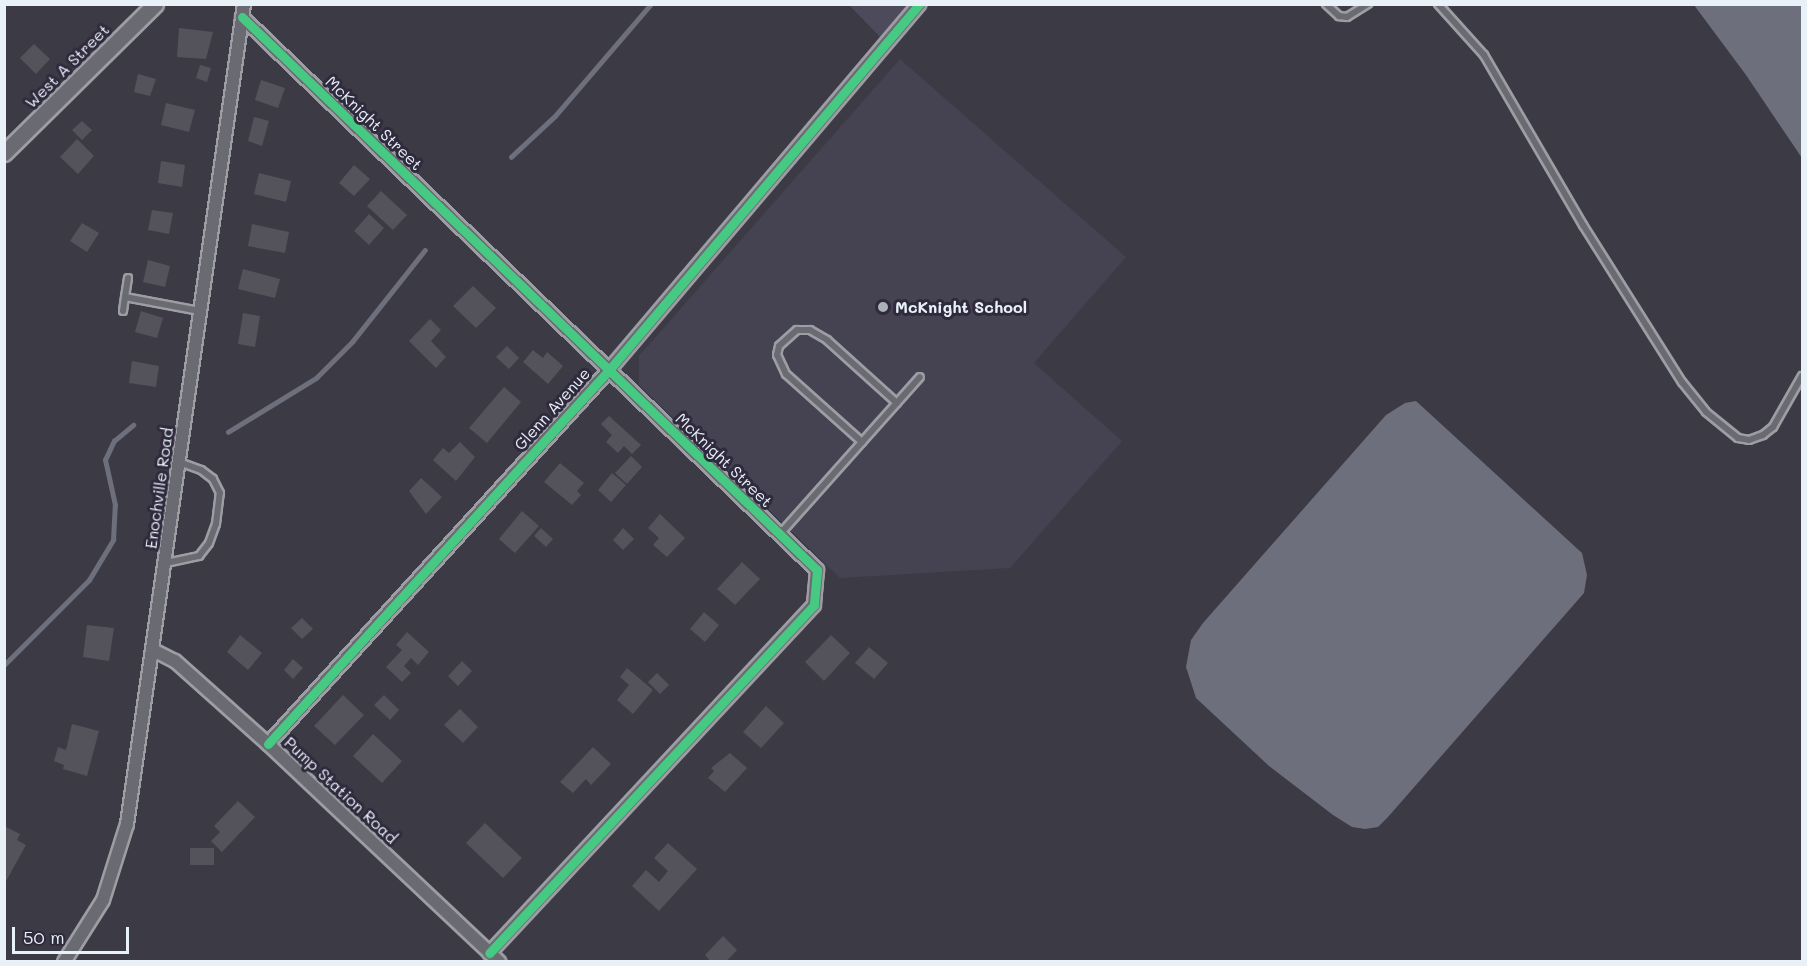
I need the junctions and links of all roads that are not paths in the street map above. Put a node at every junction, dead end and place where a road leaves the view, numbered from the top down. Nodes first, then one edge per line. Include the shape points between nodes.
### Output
1 (155, 4) edge
2 (919, 4) edge
3 (1326, 4) edge
4 (1368, 4) edge
5 (1438, 4) edge
6 (243, 11) edge
7 (4, 153) edge
8 (128, 278) dead end
9 (125, 297) junction
10 (123, 311) dead end
11 (201, 311) junction
12 (609, 370) junction
13 (1803, 376) edge
14 (920, 377) dead end
15 (897, 403) junction
16 (862, 442) junction
17 (179, 462) junction
18 (780, 534) junction
19 (166, 563) junction
20 (153, 650) junction
21 (268, 744) junction
22 (494, 957) edge
23 (64, 962) edge

1 - 7 street, West A Street
2 - 12 street, Glenn Avenue
3 - 4 lane via 1339,16 1347,17
5 - 13 lane via 1484,56 1583,225 1682,382 1706,412 1738,438 1749,440 1763,435 1773,428
6 - 11 street, Enochville Road
6 - 12 street, McKnight Street
8 - 9 lane
9 - 10 lane
9 - 11 lane
11 - 17 street, Enochville Road
12 - 18 street, McKnight Street
12 - 21 street, Glenn Avenue
14 - 15 lane
15 - 16 lane
15 - 16 lane via 827,340 810,330 797,330 779,346 777,355 786,374
16 - 18 lane
17 - 19 street, Enochville Road
17 - 19 lane via 213,479 220,493 216,524 199,556
18 - 22 street, McKnight Street via 817,570 814,605
19 - 20 street, Enochville Road
20 - 21 street, Pump Station Road via 175,661
20 - 23 street, Enochville Road via 128,824 103,900
21 - 22 street, Pump Station Road

